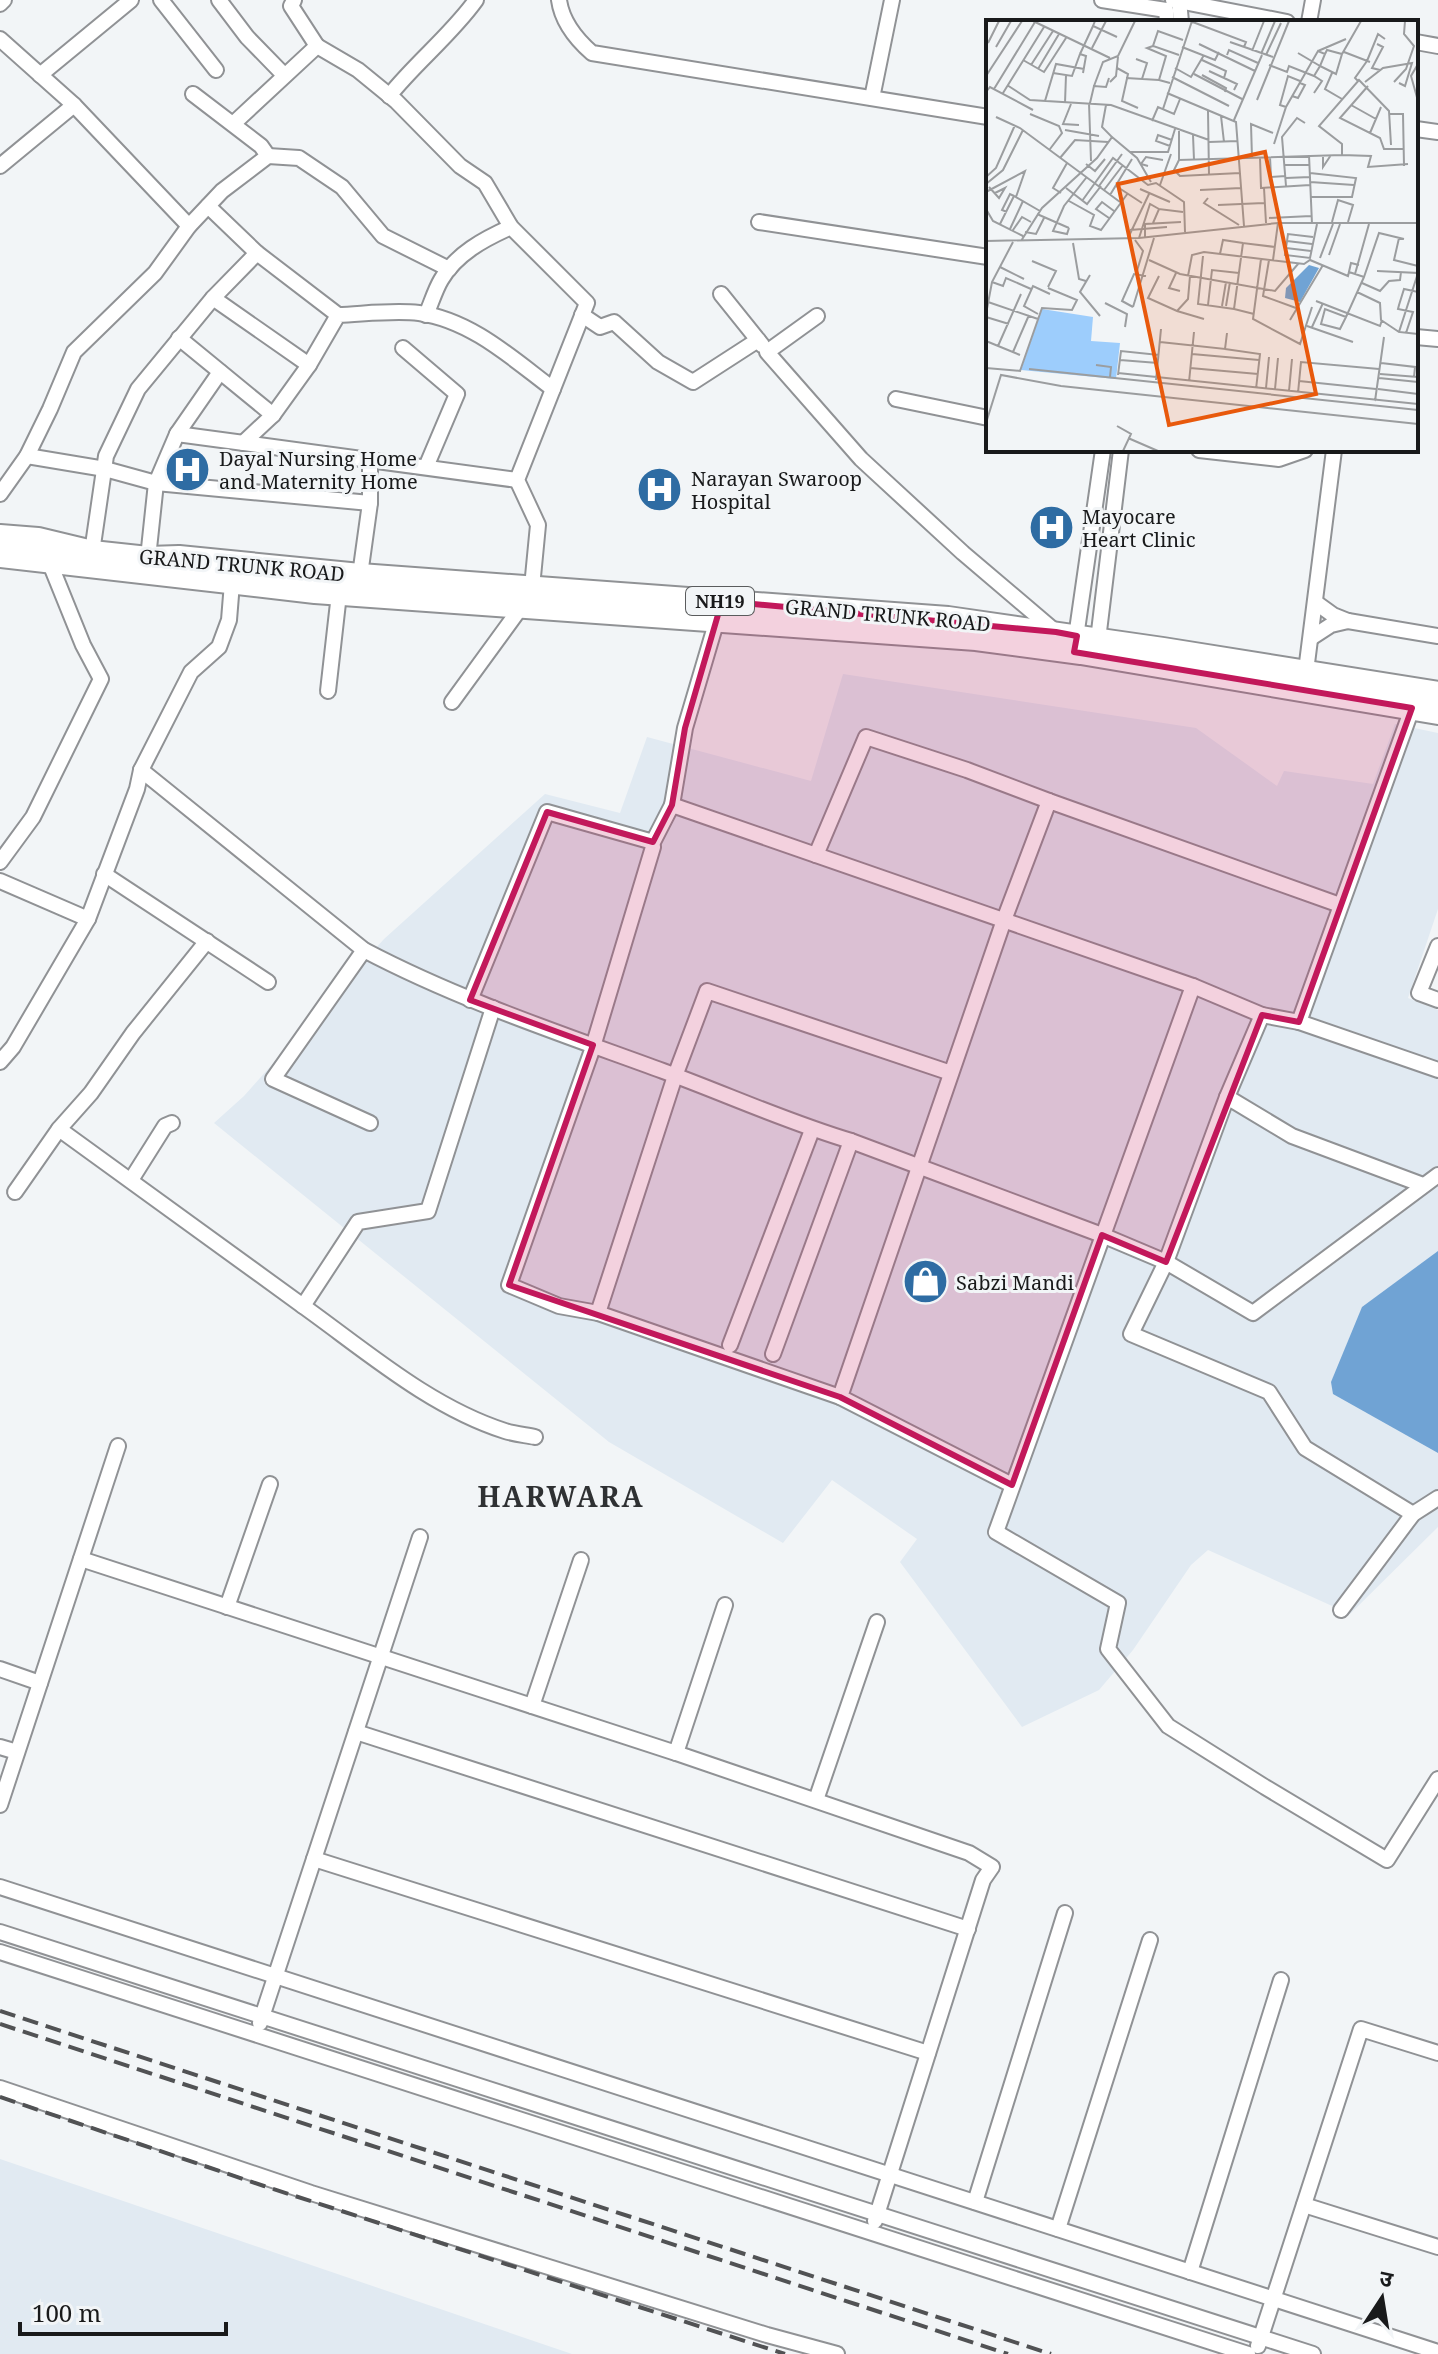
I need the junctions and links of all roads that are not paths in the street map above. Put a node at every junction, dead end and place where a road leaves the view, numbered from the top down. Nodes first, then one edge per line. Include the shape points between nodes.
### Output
1 (131, 0) edge
2 (161, 0) edge
3 (219, 0) edge
4 (294, 0) edge
5 (476, 0) edge
6 (559, 0) edge
7 (892, 0) edge
8 (1102, 0) edge
9 (1177, 0) edge
10 (1313, 0) edge
11 (1167, 20) edge
12 (1181, 20) edge
13 (1277, 20) edge
14 (1309, 20) edge
15 (0, 39) edge
16 (1418, 42) edge
17 (317, 46) junction
18 (1438, 46) edge
19 (216, 70) dead end
20 (40, 75) junction
21 (284, 75) junction
22 (193, 94) dead end
23 (389, 96) junction
24 (872, 98) junction
25 (74, 105) junction
26 (986, 117) edge
27 (233, 124) junction
28 (1418, 129) edge
29 (1438, 132) edge
30 (268, 156) junction
31 (0, 166) edge
32 (208, 206) junction
33 (759, 222) dead end
34 (189, 226) junction
35 (511, 227) junction
36 (257, 253) junction
37 (986, 257) edge
38 (449, 269) junction
39 (721, 294) dead end
40 (213, 298) junction
41 (338, 315) junction
42 (426, 315) junction
43 (582, 315) junction
44 (817, 316) dead end
45 (1418, 337) edge
46 (179, 338) junction
47 (1438, 339) edge
48 (762, 346) junction
49 (403, 348) dead end
50 (309, 365) junction
51 (220, 372) junction
52 (553, 389) junction
53 (896, 399) dead end
54 (273, 415) junction
55 (986, 418) edge
56 (177, 434) junction
57 (243, 443) junction
58 (1103, 452) edge
59 (1121, 452) edge
60 (1217, 452) edge
61 (1301, 452) edge
62 (1314, 452) edge
63 (1334, 452) edge
64 (27, 456) junction
65 (370, 460) junction
66 (426, 467) junction
67 (105, 469) junction
68 (1331, 470) junction
69 (517, 480) junction
70 (156, 483) junction
71 (0, 494) edge
72 (370, 503) junction
73 (0, 536) edge
74 (92, 552) junction
75 (0, 556) edge
76 (148, 558) junction
77 (49, 561) junction
78 (360, 575) junction
79 (232, 583) junction
80 (339, 594) junction
81 (527, 596) junction
82 (1315, 602) junction
83 (719, 610) junction
84 (1348, 621) junction
85 (1438, 636) edge
86 (1311, 638) junction
87 (1080, 643) junction
88 (1306, 671) junction
89 (328, 691) dead end
90 (1423, 697) edge
91 (452, 702) dead end
92 (1438, 713) edge
93 (141, 770) junction
94 (1049, 801) junction
95 (672, 805) junction
96 (653, 847) dead end
97 (816, 855) junction
98 (0, 862) edge
99 (104, 874) junction
100 (0, 881) edge
101 (1340, 905) junction
102 (88, 919) junction
103 (1004, 920) junction
104 (207, 941) junction
105 (1438, 946) edge
106 (364, 950) junction
107 (268, 982) dead end
108 (1193, 986) junction
109 (470, 1000) junction
110 (1438, 1000) edge
111 (493, 1008) junction
112 (1262, 1015) junction
113 (1299, 1022) junction
114 (593, 1045) junction
115 (0, 1062) edge
116 (1438, 1070) edge
117 (951, 1073) junction
118 (675, 1076) junction
119 (1227, 1097) junction
120 (172, 1123) dead end
121 (370, 1123) dead end
122 (59, 1129) junction
123 (812, 1130) junction
124 (851, 1141) junction
125 (919, 1167) junction
126 (1438, 1175) edge
127 (131, 1180) junction
128 (1423, 1185) junction
129 (15, 1192) dead end
130 (1102, 1235) junction
131 (1166, 1262) junction
132 (303, 1306) junction
133 (598, 1313) junction
134 (730, 1345) dead end
135 (773, 1354) dead end
136 (840, 1397) junction
137 (535, 1437) dead end
138 (118, 1446) dead end
139 (270, 1484) dead end
140 (1012, 1485) junction
141 (1438, 1498) edge
142 (1413, 1514) junction
143 (420, 1537) dead end
144 (81, 1559) junction
145 (581, 1560) dead end
146 (725, 1605) dead end
147 (227, 1607) junction
148 (1341, 1610) dead end
149 (877, 1622) dead end
150 (381, 1657) junction
151 (0, 1669) edge
152 (40, 1683) junction
153 (532, 1706) junction
154 (356, 1732) junction
155 (0, 1747) edge
156 (17, 1752) junction
157 (676, 1753) junction
158 (1438, 1779) edge
159 (816, 1800) junction
160 (0, 1805) edge
161 (314, 1859) junction
162 (0, 1887) edge
163 (1065, 1913) dead end
164 (968, 1929) junction
165 (0, 1932) edge
166 (1150, 1940) dead end
167 (0, 1952) edge
168 (276, 1976) junction
169 (1281, 1980) dead end
170 (263, 2016) junction
171 (257, 2035) junction
172 (928, 2053) junction
173 (1438, 2053) edge
174 (0, 2088) edge
175 (890, 2175) junction
176 (975, 2202) junction
177 (1304, 2205) junction
178 (877, 2214) junction
179 (1058, 2229) junction
180 (871, 2233) junction
181 (1438, 2247) edge
182 (1190, 2272) junction
183 (1273, 2299) junction
184 (1261, 2337) junction
185 (1438, 2352) edge
186 (837, 2354) edge
187 (1248, 2354) edge
188 (1255, 2354) edge
189 (1313, 2354) edge

1 - 20 street
2 - 19 street
3 - 21 street
4 - 17 street via 291,6
5 - 23 street
6 - 24 street via 575,38 592,53
7 - 24 street
8 - 11 street via 1166,10
9 - 12 street
9 - 13 street
10 - 14 street
15 - 20 street
16 - 18 street
17 - 21 street
17 - 23 street
20 - 25 street
21 - 27 street
22 - 27 street
23 - 35 street via 460,166 485,183
24 - 26 street
25 - 31 street
25 - 34 street
27 - 30 street
28 - 29 street
30 - 32 street
30 - 38 street via 299,158 342,187 383,236
32 - 34 street
32 - 36 street
33 - 37 street
34 - 64 street via 155,273 74,352
35 - 38 street via 468,251
35 - 43 street via 587,303
36 - 40 street
36 - 41 street
38 - 42 street
39 - 48 street
40 - 46 street
40 - 50 street
41 - 42 street
41 - 50 street
42 - 52 street via 450,320 499,347
43 - 48 street via 600,327 614,322 658,362 693,382
43 - 52 street
44 - 48 street
45 - 47 street
46 - 51 street
46 - 67 street via 138,389 106,456
48 - 87 street via 861,459 963,553
49 - 66 street via 457,394
50 - 54 street
51 - 54 street
51 - 56 street
52 - 69 street
53 - 55 street
54 - 57 street
56 - 57 street
56 - 70 street
57 - 65 street
58 - 87 street
59 - 87 street
60 - 61 street via 1279,459
62 - 68 street via 1324,455
63 - 68 street
64 - 67 street
64 - 71 street
65 - 66 street
65 - 72 street
66 - 69 street
67 - 70 street
67 - 74 street
68 - 82 street
69 - 81 street via 538,525
70 - 72 street
70 - 76 street
72 - 78 street
73 - 74 highway, GRAND TRUNK ROAD / NH19
74 - 76 highway, GRAND TRUNK ROAD / NH19
75 - 77 highway, GRAND TRUNK ROAD / NH19
76 - 78 highway, GRAND TRUNK ROAD / NH19
77 - 79 highway, GRAND TRUNK ROAD / NH19
77 - 98 street via 101,679 33,817
78 - 81 highway, GRAND TRUNK ROAD / NH19
79 - 80 highway, GRAND TRUNK ROAD / NH19
79 - 93 street via 229,620 219,647 191,672
80 - 81 highway, GRAND TRUNK ROAD / NH19
80 - 89 street
81 - 83 highway, GRAND TRUNK ROAD / NH19 via 640,596
81 - 91 street
82 - 84 street
82 - 86 street
83 - 87 highway, GRAND TRUNK ROAD / NH19 via 948,618
83 - 95 street via 685,728
84 - 85 street
84 - 86 street
86 - 88 street
87 - 88 highway, GRAND TRUNK ROAD / NH19
87 - 90 highway, GRAND TRUNK ROAD / NH19
88 - 90 highway, GRAND TRUNK ROAD / NH19
90 - 92 highway, GRAND TRUNK ROAD / NH19
90 - 101 street
93 - 99 street
93 - 106 street
94 - 97 street via 866,737
94 - 101 street
94 - 103 street
95 - 97 street
95 - 109 street via 653,842 547,812
96 - 114 street
97 - 103 street
99 - 102 street
99 - 104 street
100 - 102 street
101 - 113 street
102 - 115 street
103 - 108 street
103 - 117 street
104 - 107 street
104 - 122 street
105 - 110 street via 1419,993
106 - 109 street
106 - 121 street via 273,1079
108 - 112 street
108 - 130 street
109 - 111 street
111 - 114 street
111 - 132 street via 428,1211 358,1222
112 - 113 street
112 - 119 street
113 - 116 street
114 - 118 street
114 - 133 street via 509,1285 559,1306
117 - 118 street via 707,991
117 - 125 street
118 - 123 street
118 - 133 street
119 - 128 street via 1292,1136
119 - 131 street
120 - 127 street
122 - 127 street
122 - 129 street
123 - 124 street
123 - 134 street
124 - 125 street
124 - 135 street
125 - 130 street
125 - 136 street
126 - 128 street
127 - 132 street
128 - 131 street via 1253,1313
130 - 131 street
130 - 140 street
131 - 142 street via 1131,1334 1269,1392 1305,1448
132 - 137 street via 447,1405 506,1432
133 - 136 street
136 - 140 street
138 - 144 street
139 - 147 street
140 - 158 street via 996,1532 1118,1603 1108,1649 1168,1726 1387,1860
141 - 142 street
142 - 148 street
143 - 150 street
144 - 147 street
144 - 152 street
145 - 153 street
146 - 157 street
147 - 150 street
149 - 159 street
150 - 153 street
150 - 154 street
151 - 152 street
152 - 156 street
153 - 157 street
154 - 161 street
154 - 164 street
155 - 156 street
156 - 160 street
157 - 159 street
159 - 164 street via 969,1853 992,1867
161 - 168 street
161 - 172 street
162 - 168 street
163 - 176 street
164 - 172 street
165 - 170 street
166 - 179 street
167 - 171 street
168 - 170 street
168 - 175 street
169 - 182 street
170 - 171 street
170 - 178 street
171 - 180 street
172 - 175 street
173 - 177 street via 1361,2029
174 - 186 street via 311,2193
175 - 176 street
175 - 178 street
176 - 179 street
177 - 181 street
177 - 183 street
178 - 180 street
178 - 184 street
179 - 182 street
180 - 187 street
182 - 183 street
183 - 184 street
183 - 185 street
184 - 188 street
184 - 189 street

